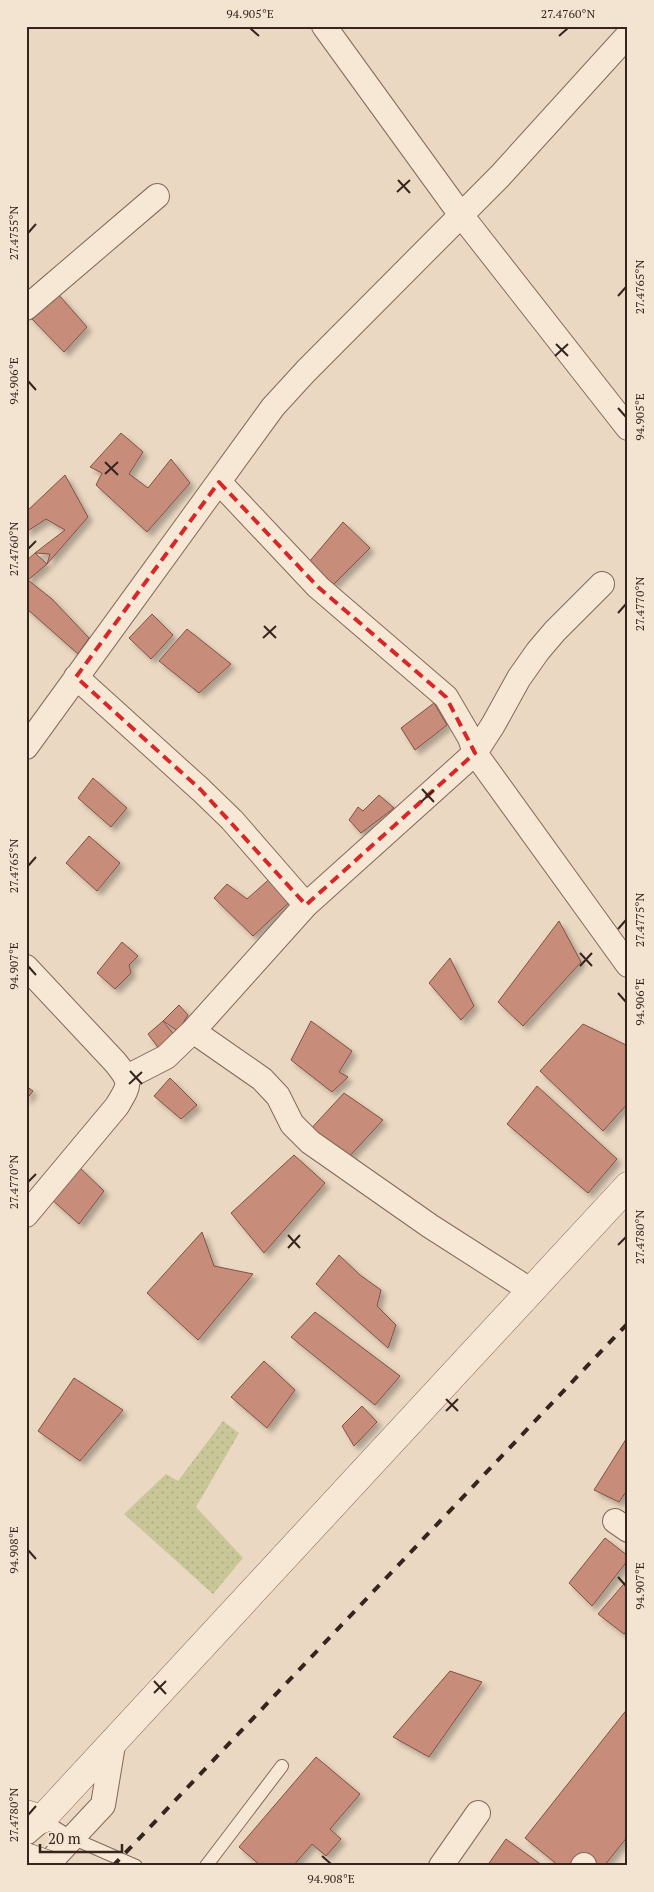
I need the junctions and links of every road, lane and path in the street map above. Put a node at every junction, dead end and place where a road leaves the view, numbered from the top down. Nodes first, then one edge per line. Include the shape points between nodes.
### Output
1 (324, 26) edge
2 (628, 35) edge
3 (158, 196) dead end
4 (461, 215) junction
5 (26, 308) edge
6 (628, 428) edge
7 (219, 482) junction
8 (602, 584) dead end
9 (76, 677) junction
10 (26, 747) edge
11 (475, 753) junction
12 (306, 905) junction
13 (628, 965) edge
14 (26, 967) edge
15 (193, 1031) junction
16 (127, 1077) junction
17 (628, 1186) edge
18 (26, 1214) edge
19 (530, 1290) junction
20 (114, 1739) junction
21 (282, 1766) dead end
22 (478, 1813) dead end
23 (32, 1822) edge
24 (72, 1838) junction
25 (26, 1857) edge
26 (46, 1866) edge
27 (52, 1866) edge
28 (136, 1866) edge
29 (206, 1866) edge
30 (441, 1866) edge

1 - 4 street
2 - 4 street
3 - 5 street
4 - 6 street
4 - 7 street via 273,406
7 - 9 street
7 - 11 street via 318,587 446,697
8 - 11 street via 538,650
9 - 10 street
9 - 12 street via 232,820
11 - 12 street
11 - 13 street
12 - 15 street
14 - 16 street
15 - 16 street via 166,1057
15 - 19 street via 262,1079 278,1096 292,1124 310,1142 430,1226
16 - 18 street via 128,1088 117,1106
17 - 19 street
19 - 20 street
20 - 23 street
20 - 24 street via 103,1805
21 - 29 lane
22 - 30 street
23 - 24 lane
24 - 26 street
24 - 28 lane
25 - 27 street, bridge

